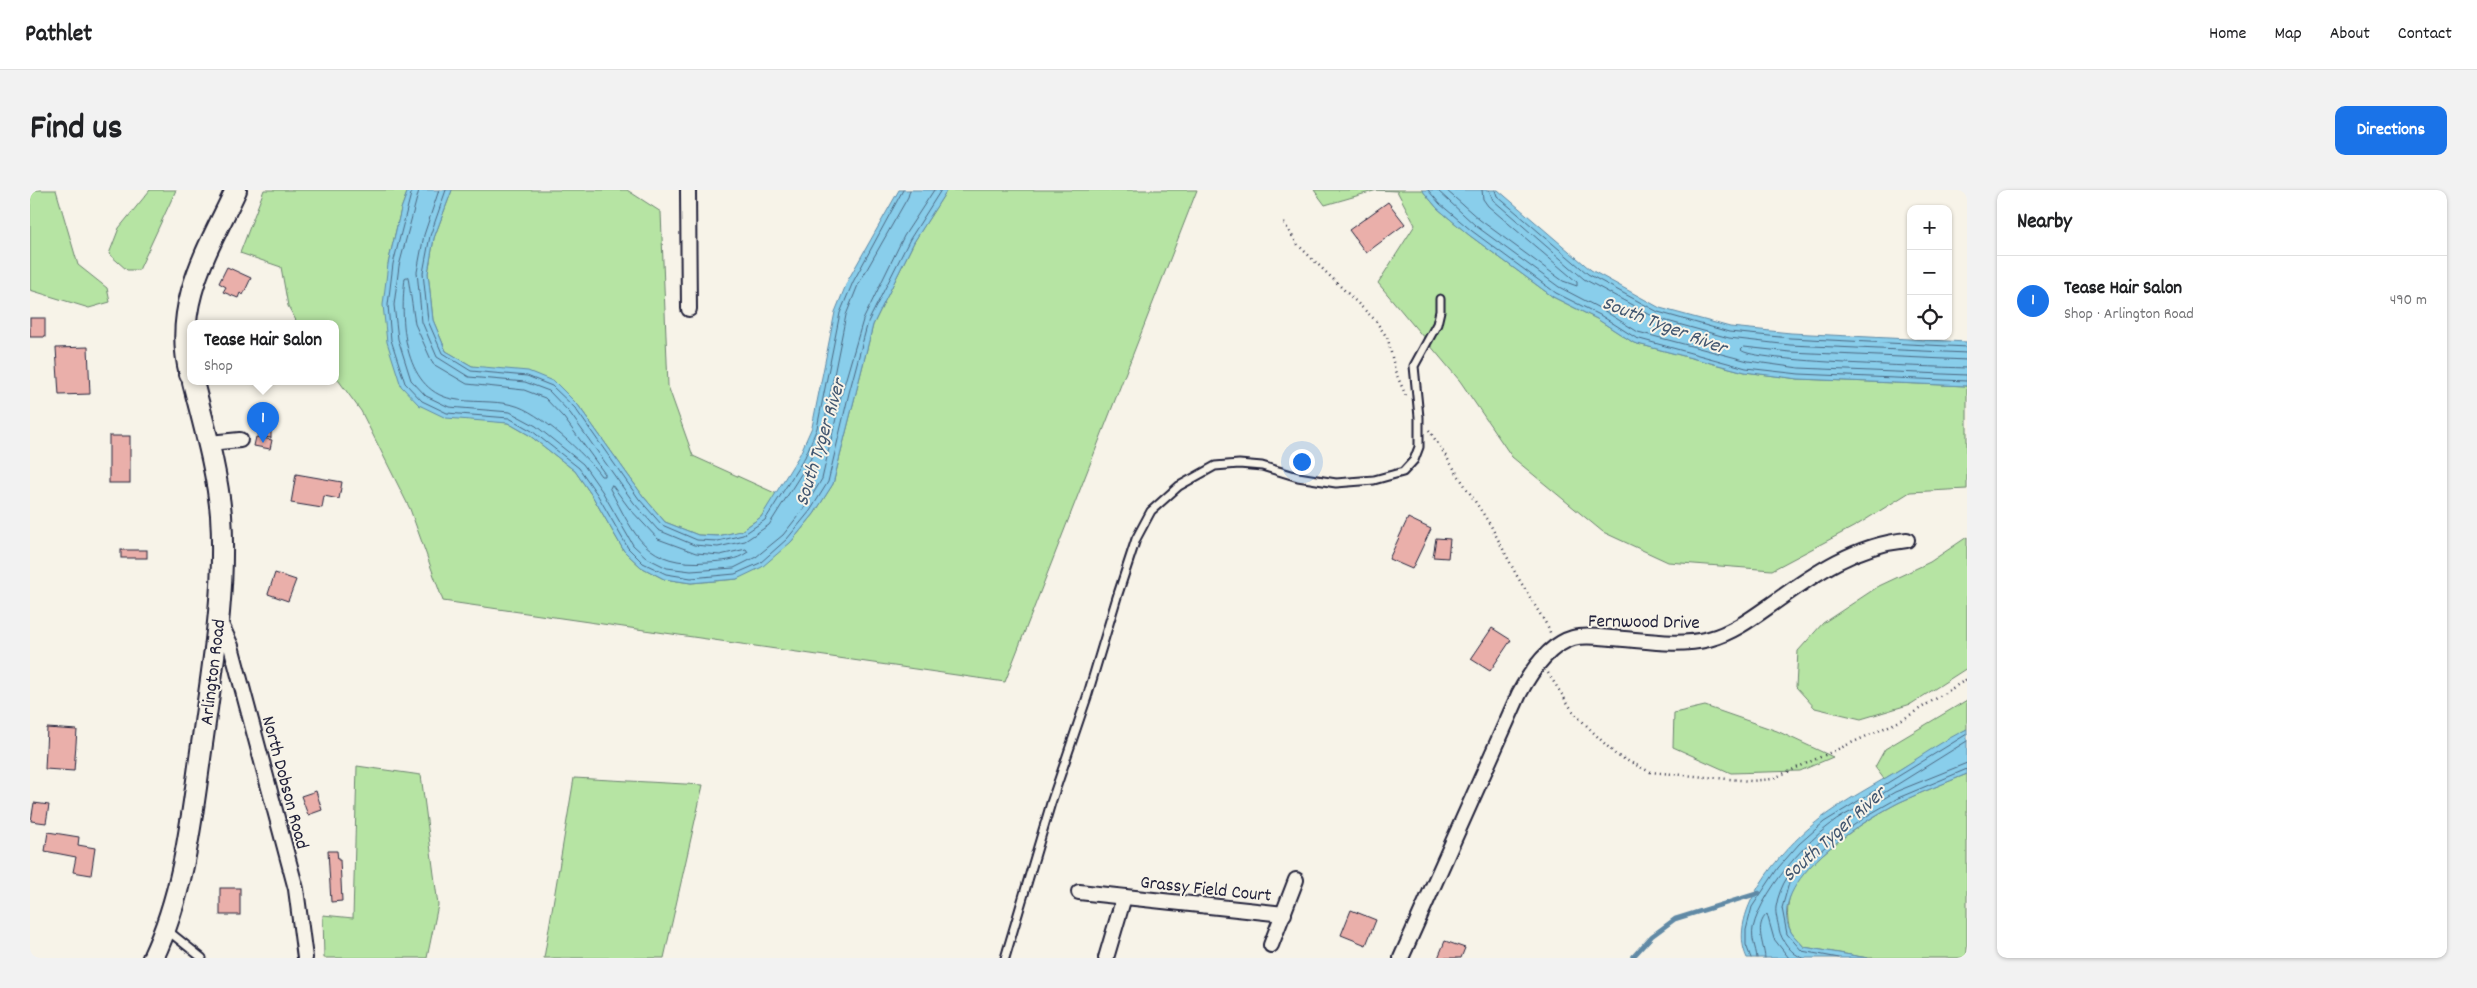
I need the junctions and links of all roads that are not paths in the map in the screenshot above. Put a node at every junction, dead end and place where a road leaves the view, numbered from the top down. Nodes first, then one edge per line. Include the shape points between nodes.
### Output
1 (236, 190) edge
2 (688, 190) edge
3 (1440, 299) dead end
4 (690, 309) dead end
5 (187, 354) edge
6 (193, 385) edge
7 (240, 440) dead end
8 (209, 443) junction
9 (1907, 540) dead end
10 (218, 618) junction
11 (1296, 880) dead end
12 (1079, 892) dead end
13 (1124, 897) junction
14 (1284, 914) junction
15 (166, 930) junction
16 (1271, 945) dead end
17 (153, 958) edge
18 (202, 958) edge
19 (305, 958) edge
20 (1005, 958) edge
21 (1106, 958) edge
22 (1401, 958) edge

1 - 5 main road via 201,260 189,297 184,333
2 - 4 street
3 - 20 lane via 1437,324 1414,366 1419,447 1414,460 1403,472 1374,480 1336,483 1298,477 1262,466 1215,466 1179,486 1151,511 1136,539 1116,597
6 - 8 main road, Arlington Road
7 - 8 street
8 - 10 main road, Arlington Road via 220,514 222,553
9 - 22 street, Fernwood Drive via 1873,545 1844,558 1749,620 1712,639 1684,643 1572,638 1540,662 1518,694
10 - 15 main road, Arlington Road via 186,854
10 - 19 street, North Dobson Road via 231,646 296,889
11 - 14 street, Grassy Field Court
12 - 13 street, Grassy Field Court
13 - 14 street, Grassy Field Court
13 - 21 street
14 - 16 street, Grassy Field Court
15 - 17 main road, Arlington Road
15 - 18 lane

